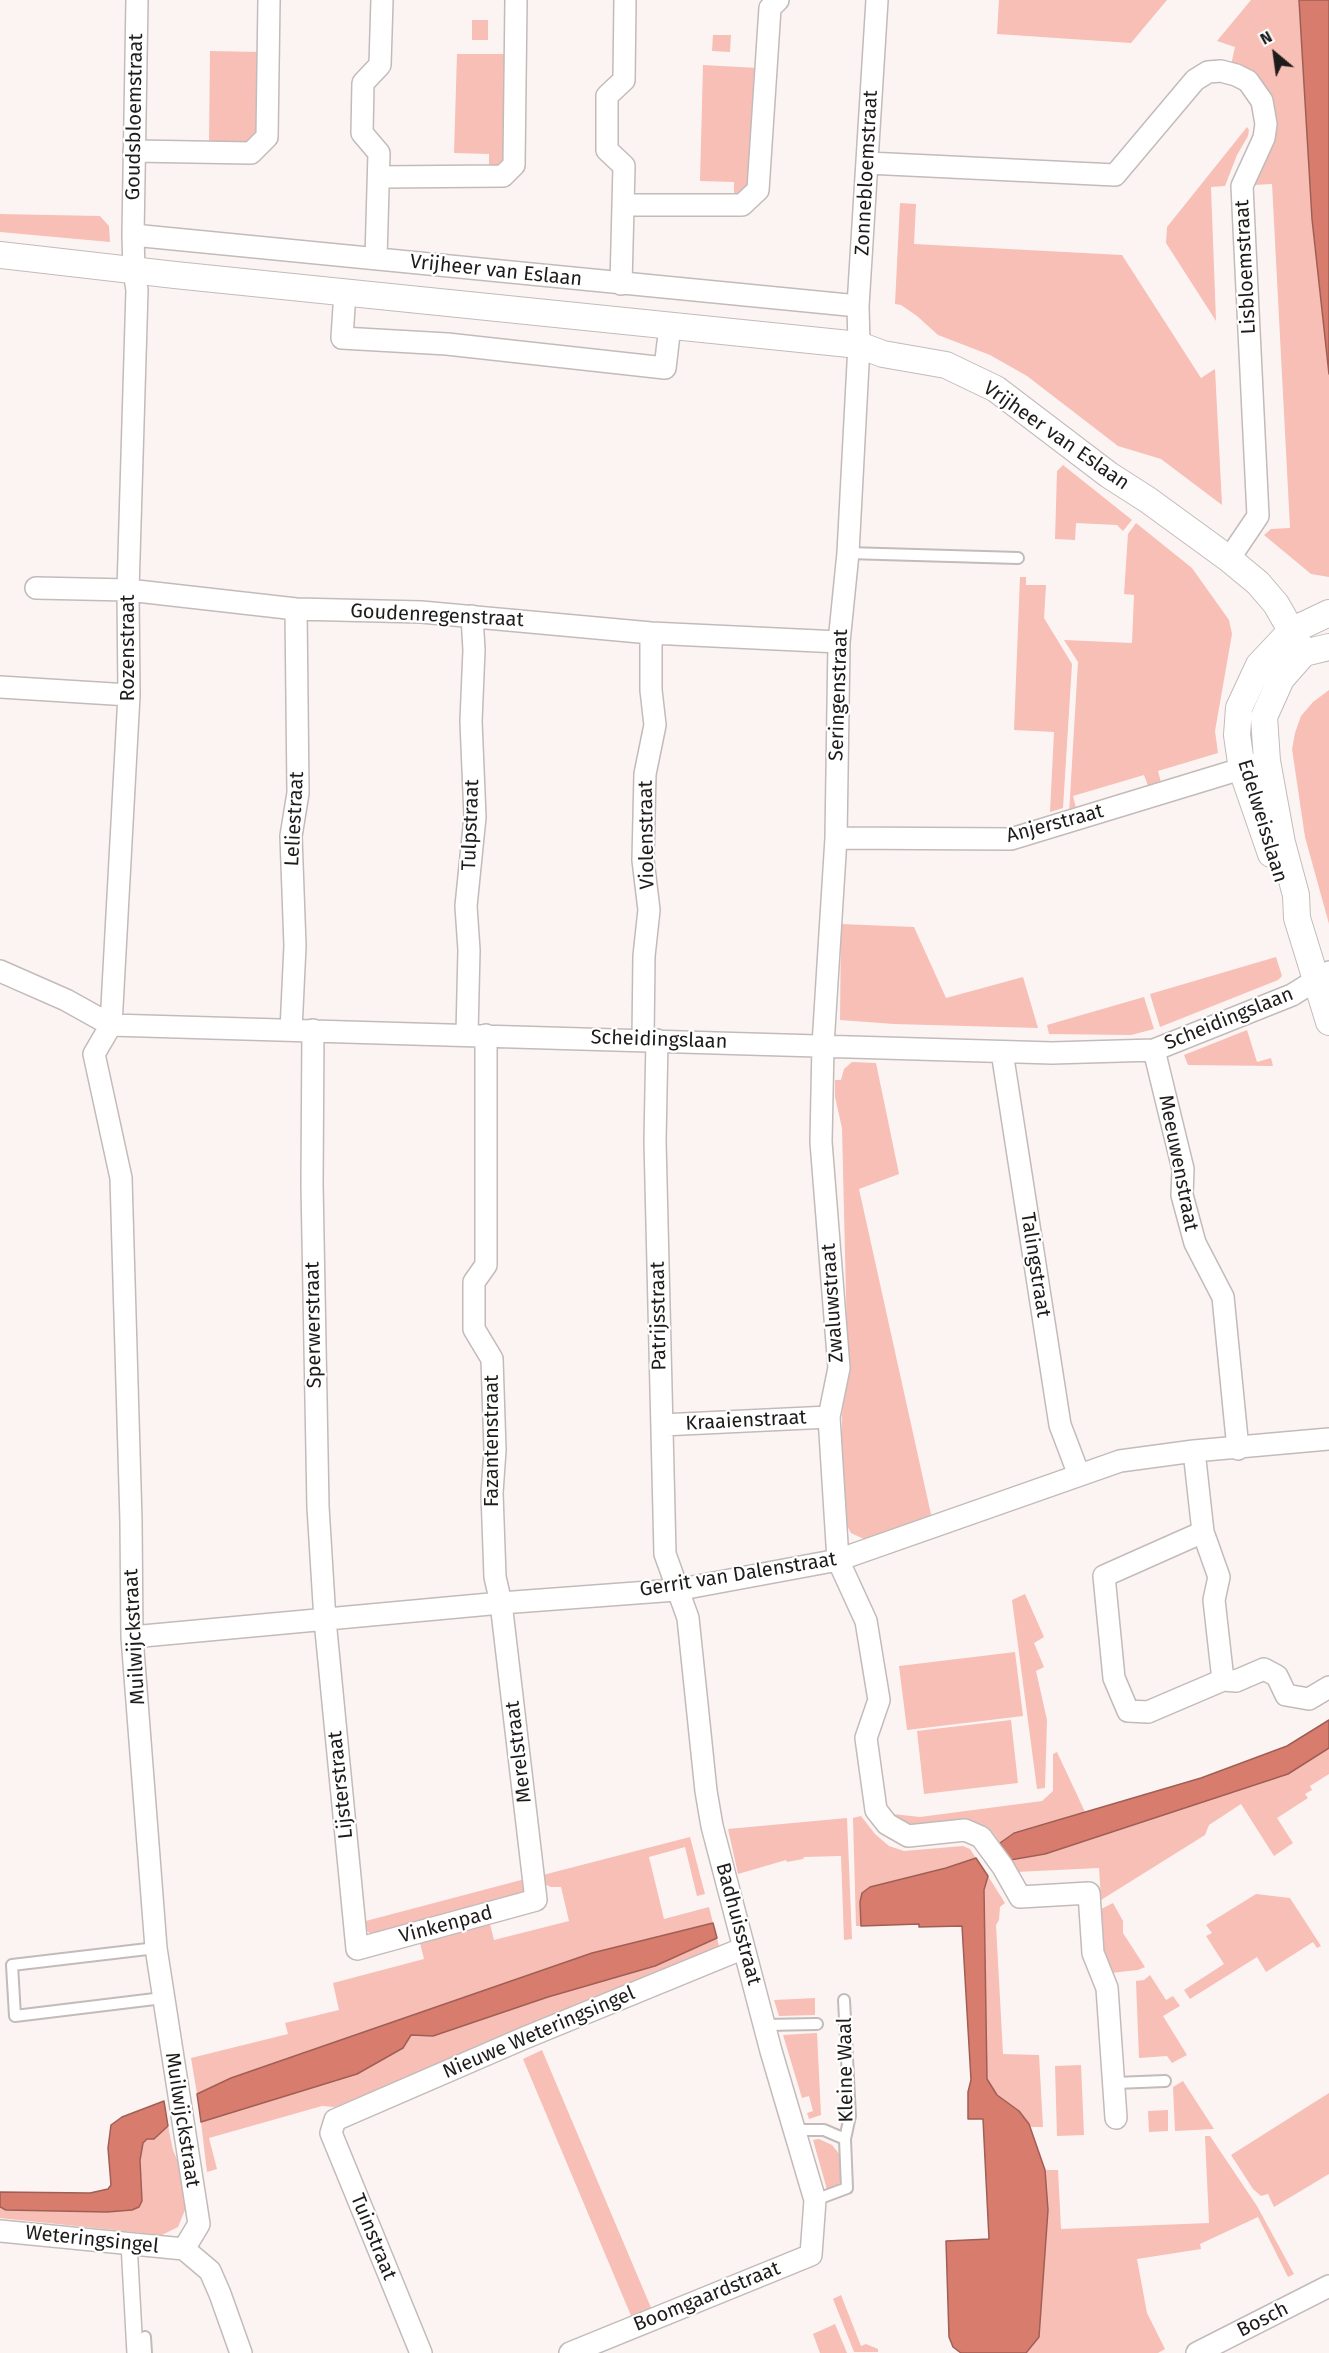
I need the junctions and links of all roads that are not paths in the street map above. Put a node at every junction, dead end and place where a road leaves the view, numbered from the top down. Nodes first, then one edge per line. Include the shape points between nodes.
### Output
1 (137, 0) edge
2 (269, 0) edge
3 (382, 0) edge
4 (516, 0) edge
5 (625, 0) edge
6 (778, 0) edge
7 (877, 0) edge
8 (134, 151) junction
9 (868, 163) junction
10 (380, 177) junction
11 (623, 204) junction
12 (133, 235) junction
13 (0, 255) edge
14 (376, 258) junction
15 (134, 271) junction
16 (621, 284) junction
17 (345, 292) junction
18 (858, 306) junction
19 (670, 326) junction
20 (859, 345) junction
21 (848, 553) junction
22 (1018, 558) dead end
23 (1228, 559) junction
24 (36, 588) dead end
25 (128, 590) junction
26 (296, 609) junction
27 (1329, 613) edge
28 (472, 616) junction
29 (1291, 631) junction
30 (651, 633) junction
31 (839, 642) junction
32 (1329, 647) edge
33 (1304, 653) junction
34 (0, 687) edge
35 (129, 695) junction
36 (1266, 761) junction
37 (1242, 770) junction
38 (836, 838) junction
39 (1298, 918) junction
40 (0, 971) edge
41 (1322, 976) edge
42 (1329, 1022) edge
43 (111, 1025) junction
44 (291, 1030) junction
45 (313, 1030) junction
46 (477, 1034) junction
47 (650, 1040) junction
48 (823, 1045) junction
49 (1154, 1050) junction
50 (1002, 1052) junction
51 (829, 1417) junction
52 (662, 1425) junction
53 (1329, 1440) edge
54 (1238, 1449) junction
55 (1194, 1451) junction
56 (1078, 1476) junction
57 (1203, 1532) junction
58 (838, 1560) junction
59 (676, 1590) junction
60 (501, 1603) junction
61 (325, 1620) junction
62 (132, 1636) junction
63 (1223, 1680) junction
64 (1329, 1687) edge
65 (536, 1900) joint
66 (156, 1948) junction
67 (744, 1948) junction
68 (357, 1949) joint
69 (163, 1998) junction
70 (844, 2000) dead end
71 (817, 2024) dead end
72 (765, 2025) junction
73 (1165, 2081) dead end
74 (1115, 2083) junction
75 (1116, 2118) dead end
76 (335, 2120) joint
77 (795, 2130) junction
78 (845, 2139) junction
79 (815, 2199) junction
80 (0, 2231) edge
81 (129, 2243) junction
82 (184, 2249) junction
83 (811, 2255) joint
84 (1329, 2286) edge
85 (145, 2337) dead end
86 (135, 2353) edge
87 (146, 2353) edge
88 (241, 2353) edge
89 (421, 2353) edge
90 (570, 2353) edge
91 (1197, 2353) edge

1 - 8 street, Goudsbloemstraat
2 - 8 street via 267,137 251,153
3 - 10 street via 380,65 363,83 362,133 379,153
4 - 10 street via 514,165 503,176
5 - 11 street via 624,80 607,96 607,150 624,166
6 - 11 street via 770,8 758,190 742,205
7 - 9 street, Zonnebloemstraat
8 - 12 street, Goudsbloemstraat
9 - 18 street, Zonnebloemstraat
9 - 23 street, Lisbloemstraat via 1115,175 1195,80 1208,72 1221,71 1252,86 1262,101 1266,123 1264,138 1242,186 1258,516
10 - 14 street
11 - 16 street
12 - 14 street, Vrijheer van Eslaan
12 - 15 street, Goudsbloemstraat
13 - 15 street, Vrijheer van Eslaan
14 - 16 street, Vrijheer van Eslaan
15 - 17 street, Vrijheer van Eslaan
15 - 25 street, Rozenstraat via 137,290
16 - 18 street, Vrijheer van Eslaan
17 - 19 street, Vrijheer van Eslaan
17 - 19 street via 342,338 447,344 665,368
18 - 20 street, Zonnebloemstraat
19 - 20 street, Vrijheer van Eslaan
20 - 21 street, Seringenstraat
20 - 23 street, Vrijheer van Eslaan via 883,354 946,365 996,389
21 - 22 lane
21 - 31 street, Seringenstraat
23 - 29 street, Vrijheer van Eslaan via 1276,603
24 - 25 street, Goudenregenstraat
25 - 26 street, Goudenregenstraat
25 - 35 street, Rozenstraat
26 - 28 street, Goudenregenstraat
26 - 44 street, Leliestraat via 298,793 291,836 295,946
27 - 29 street
28 - 30 street, Goudenregenstraat
28 - 46 street, Tulpstraat via 475,817 466,906
29 - 33 street, Vrijheer van Eslaan
29 - 37 street, Edelweisslaan via 1258,665 1239,708 1237,735
30 - 31 street, Goudenregenstraat
30 - 47 street, Violenstraat via 651,690 656,725 645,774 644,860 649,910 644,956
31 - 38 street, Seringenstraat
32 - 33 street
33 - 36 street, Edelweisslaan via 1281,679 1264,717
34 - 35 street
35 - 43 street, Rozenstraat
36 - 37 street, Anjerstraat
36 - 39 street, Edelweisslaan
37 - 38 street, Anjerstraat via 1011,839
37 - 39 street, Edelweisslaan via 1287,902
38 - 48 street, Seringenstraat
39 - 41 street, Edelweisslaan
40 - 43 street, Scheidingslaan
41 - 42 street, Edelweisslaan
41 - 49 street, Scheidingslaan via 1292,995
43 - 44 street, Scheidingslaan
43 - 62 street, Muilwijckstraat via 94,1054 121,1178
44 - 45 street, Scheidingslaan
45 - 46 street, Scheidingslaan
45 - 61 street, Sperwerstraat via 317,1459
46 - 47 street, Scheidingslaan
46 - 60 street, Fazantenstraat via 486,1265 474,1282 474,1329 492,1359 492,1505 495,1577
47 - 48 street, Scheidingslaan
47 - 52 street, Patrijsstraat
48 - 50 street, Scheidingslaan
48 - 51 street, Zwaluwstraat via 821,1142 839,1368
49 - 50 street, Scheidingslaan
49 - 54 street, Meeuwenstraat via 1183,1169 1182,1195 1195,1243 1222,1297
50 - 56 street, Talingstraat via 1060,1425
51 - 52 street, Kraaienstraat
51 - 58 street, Zwaluwstraat
52 - 59 street, Patrijsstraat via 665,1554
53 - 54 street, Gerrit van Dalenstraat
54 - 55 street, Gerrit van Dalenstraat
55 - 56 street, Gerrit van Dalenstraat via 1120,1461
55 - 57 street
56 - 58 street, Gerrit van Dalenstraat
57 - 63 street via 1220,1577 1214,1600
57 - 63 street via 1104,1576 1114,1678 1128,1712 1148,1712
58 - 59 street, Gerrit van Dalenstraat
58 - 74 street via 866,1621 879,1700 866,1738 876,1810 887,1824 908,1836 965,1830 981,1837 1020,1897 1089,1893 1093,1953 1107,1988
59 - 60 street, Gerrit van Dalenstraat
59 - 67 street, Badhuisstraat via 688,1618 712,1826
60 - 61 street, Gerrit van Dalenstraat
60 - 65 street, Merelstraat
61 - 62 street, Gerrit van Dalenstraat
61 - 68 street, Lijsterstraat
62 - 66 street, Muilwijckstraat
63 - 64 street via 1236,1681 1264,1669 1277,1676 1287,1695 1309,1699
65 - 68 street, Vinkenpad
66 - 69 street, Muilwijckstraat
66 - 69 lane via 12,1965 15,2016
67 - 72 street, Badhuisstraat
67 - 76 street, Nieuwe Weteringsingel
69 - 82 street, Muilwijckstraat via 199,2224
70 - 78 lane, Kleine Waal via 850,2116
71 - 72 lane
72 - 77 street, Badhuisstraat
73 - 74 lane
74 - 75 street
76 - 89 street, Tuinstraat via 331,2133
77 - 78 lane, Kleine Waal via 825,2130
77 - 79 street, Badhuisstraat
78 - 79 lane, Kleine Waal via 847,2188
79 - 83 street, Badhuisstraat
80 - 81 street, Weteringsingel
81 - 82 street, Weteringsingel
81 - 86 street
82 - 88 street via 210,2271
83 - 90 street, Boomgaardstraat
84 - 91 street, Bosch
85 - 87 lane

